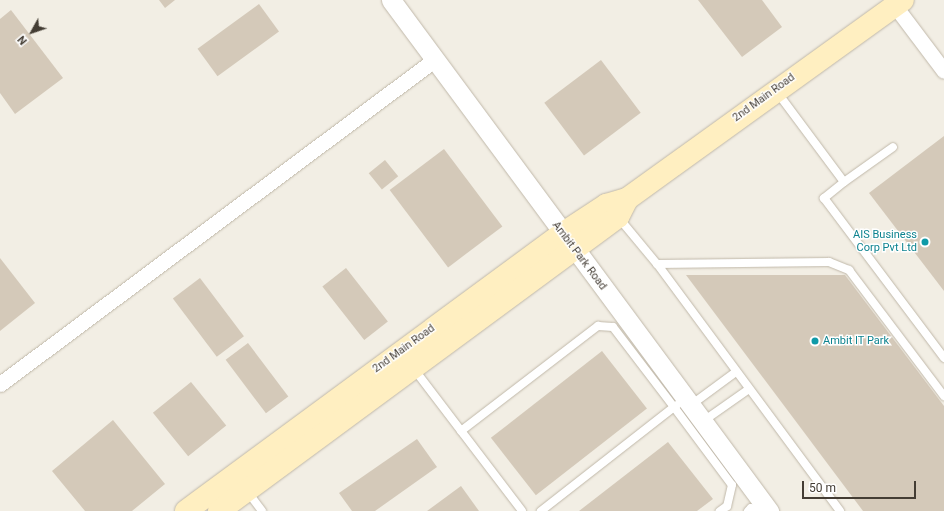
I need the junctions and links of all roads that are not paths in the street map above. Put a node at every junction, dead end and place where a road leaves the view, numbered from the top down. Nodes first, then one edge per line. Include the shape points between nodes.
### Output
1 (391, 0) edge
2 (899, 3) edge
3 (434, 60) junction
4 (944, 71) edge
5 (776, 90) junction
6 (893, 147) dead end
7 (844, 182) junction
8 (623, 208) junction
9 (568, 241) junction
10 (657, 264) junction
11 (944, 358) edge
12 (412, 367) junction
13 (736, 372) junction
14 (0, 384) edge
15 (749, 389) junction
16 (944, 396) edge
17 (683, 404) junction
18 (702, 422) junction
19 (461, 431) junction
20 (246, 490) junction
21 (186, 511) edge
22 (219, 511) edge
23 (262, 511) edge
24 (522, 511) edge
25 (541, 511) edge
26 (720, 511) edge
27 (748, 511) edge
28 (762, 511) edge
29 (769, 511) edge
30 (840, 511) edge

1 - 3 street, Ambit Park Road
2 - 4 street
2 - 5 main road, 2nd Main Road
3 - 9 street, Ambit Park Road
3 - 14 street
5 - 7 lane
5 - 8 main road, 2nd Main Road
6 - 7 lane
7 - 11 lane via 824,198
8 - 9 main road, 2nd Main Road
8 - 10 lane
9 - 12 main road, 2nd Main Road
9 - 17 street, Ambit Park Road
9 - 21 main road, 2nd Main Road
10 - 13 lane
10 - 16 lane via 829,262 850,270
12 - 19 lane
12 - 20 main road, 2nd Main Road
13 - 15 lane
13 - 17 lane
15 - 18 lane
15 - 30 lane
17 - 18 street, Ambit Park Road
17 - 19 lane via 613,327 598,326
17 - 25 lane
17 - 26 lane via 732,485 727,506
18 - 29 street, Ambit Park Road
19 - 24 lane
20 - 22 main road, 2nd Main Road
20 - 23 lane
27 - 28 lane via 751,508

